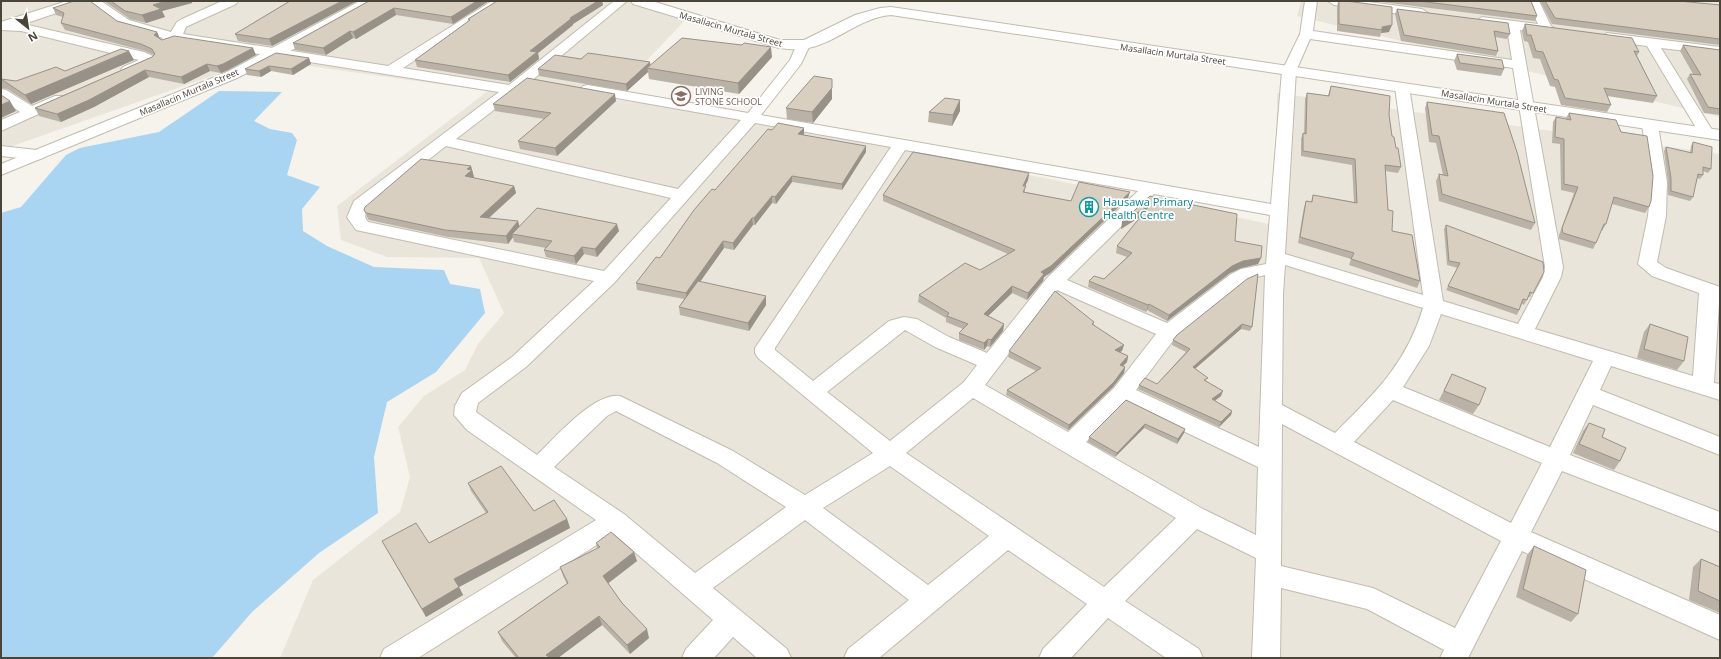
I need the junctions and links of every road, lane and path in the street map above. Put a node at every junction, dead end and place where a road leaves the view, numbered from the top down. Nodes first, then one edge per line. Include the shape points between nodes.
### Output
1 (79, 1) edge
2 (93, 1) edge
3 (232, 1) edge
4 (370, 1) edge
5 (500, 1) edge
6 (621, 1) edge
7 (638, 1) edge
8 (930, 1) edge
9 (1311, 1) edge
10 (1334, 1) edge
11 (1533, 1) edge
12 (214, 4) edge
13 (1435, 15) edge
14 (913, 16) junction
15 (1466, 19) edge
16 (1513, 25) junction
17 (4, 26) edge
18 (1546, 29) junction
19 (1561, 31) edge
20 (1306, 34) junction
21 (1591, 35) edge
22 (175, 37) junction
23 (1652, 43) junction
24 (803, 45) junction
25 (149, 50) junction
26 (1720, 51) edge
27 (277, 52) junction
28 (1519, 66) junction
29 (391, 70) junction
30 (1288, 71) junction
31 (116, 74) edge
32 (525, 79) junction
33 (548, 83) edge
34 (572, 87) edge
35 (1402, 87) junction
36 (509, 90) junction
37 (70, 94) edge
38 (4, 97) edge
39 (1527, 106) junction
40 (30, 112) junction
41 (752, 117) junction
42 (1650, 125) junction
43 (1, 126) edge
44 (1713, 134) edge
45 (444, 141) junction
46 (901, 144) junction
47 (1, 151) edge
48 (37, 155) junction
49 (1, 170) edge
50 (1151, 188) junction
51 (681, 195) junction
52 (1279, 211) junction
53 (1275, 263) junction
54 (608, 278) junction
55 (1054, 282) junction
56 (1714, 292) edge
57 (1434, 304) junction
58 (1168, 333) junction
59 (1523, 333) junction
60 (1605, 358) junction
61 (991, 363) junction
62 (972, 387) junction
63 (1389, 390) junction
64 (1712, 390) edge
65 (812, 392) junction
66 (1122, 393) junction
67 (1588, 394) junction
68 (1271, 409) junction
69 (1070, 444) junction
70 (1338, 444) junction
71 (1720, 446) edge
72 (890, 454) junction
73 (1556, 459) junction
74 (1270, 462) junction
75 (538, 468) junction
76 (805, 508) junction
77 (1194, 516) junction
78 (615, 521) junction
79 (1720, 522) edge
80 (1007, 536) junction
81 (1516, 537) junction
82 (1269, 564) junction
83 (695, 587) junction
84 (928, 600) junction
85 (1106, 602) junction
86 (732, 619) junction
87 (1720, 628) edge
88 (1458, 651) edge
89 (394, 658) edge
90 (696, 658) edge
91 (777, 658) edge
92 (858, 658) edge
93 (1053, 658) edge
94 (1189, 658) edge
95 (1266, 658) edge

1 - 17 street
2 - 22 street via 134,27
3 - 12 street
4 - 27 street, Masallacin Murtala Street
5 - 29 street
6 - 32 street
7 - 24 street, Masallacin Murtala Street via 779,44
8 - 14 street
9 - 20 street
10 - 13 street
11 - 18 street
12 - 22 street via 182,25
14 - 24 street, Masallacin Murtala Street via 891,11 869,13 813,43
14 - 30 street, Masallacin Murtala Street
15 - 16 street
16 - 18 street
16 - 28 street
17 - 25 street
18 - 19 street
20 - 28 street
20 - 30 street
21 - 23 street
22 - 25 street
22 - 27 street
23 - 26 street
23 - 44 street
24 - 41 street via 796,61
25 - 31 street via 150,60
27 - 29 street
27 - 48 street, Masallacin Murtala Street via 181,97
28 - 39 street
29 - 36 street
30 - 35 street, Masallacin Murtala Street
30 - 52 street
32 - 33 street
32 - 36 street
34 - 41 street
35 - 39 street, Masallacin Murtala Street
35 - 57 street
36 - 45 street
37 - 40 street
38 - 40 street
39 - 42 street, Masallacin Murtala Street
39 - 59 street via 1554,267 1552,277
40 - 43 street
41 - 46 street
41 - 51 street
42 - 44 street, Masallacin Murtala Street
42 - 56 street via 1659,198 1647,264 1659,272
45 - 51 street
45 - 54 street via 360,205 356,217 362,226
46 - 50 street
46 - 65 street via 765,348 768,356
47 - 48 street
48 - 49 street, Masallacin Murtala Street
50 - 52 street
50 - 55 street
51 - 54 street
52 - 53 street
53 - 57 street
53 - 58 street via 1238,278
53 - 68 street
54 - 75 street via 519,362 470,398 466,406 465,415
55 - 58 street
55 - 61 street
56 - 64 street
57 - 59 street
57 - 63 street via 1429,325 1418,350
58 - 66 street
59 - 60 street
60 - 64 street
60 - 67 street
61 - 62 street
61 - 65 street via 904,323 896,326
62 - 69 street
62 - 72 street
63 - 70 street
63 - 73 street
65 - 72 street
66 - 69 street
66 - 74 street
67 - 71 street
67 - 73 street
68 - 70 street
68 - 74 street
69 - 77 street
70 - 81 street
72 - 76 street
72 - 80 street
73 - 79 street
73 - 81 street
74 - 82 street
75 - 76 street via 599,410 614,403 725,457
75 - 78 street
76 - 83 street
76 - 84 street
77 - 82 street
77 - 85 street
78 - 83 street
78 - 89 street
80 - 84 street
80 - 85 street
81 - 87 street
81 - 88 street
82 - 88 street via 1373,600
82 - 95 street
83 - 86 street
84 - 92 street
85 - 93 street
85 - 94 street
86 - 90 street
86 - 91 street

